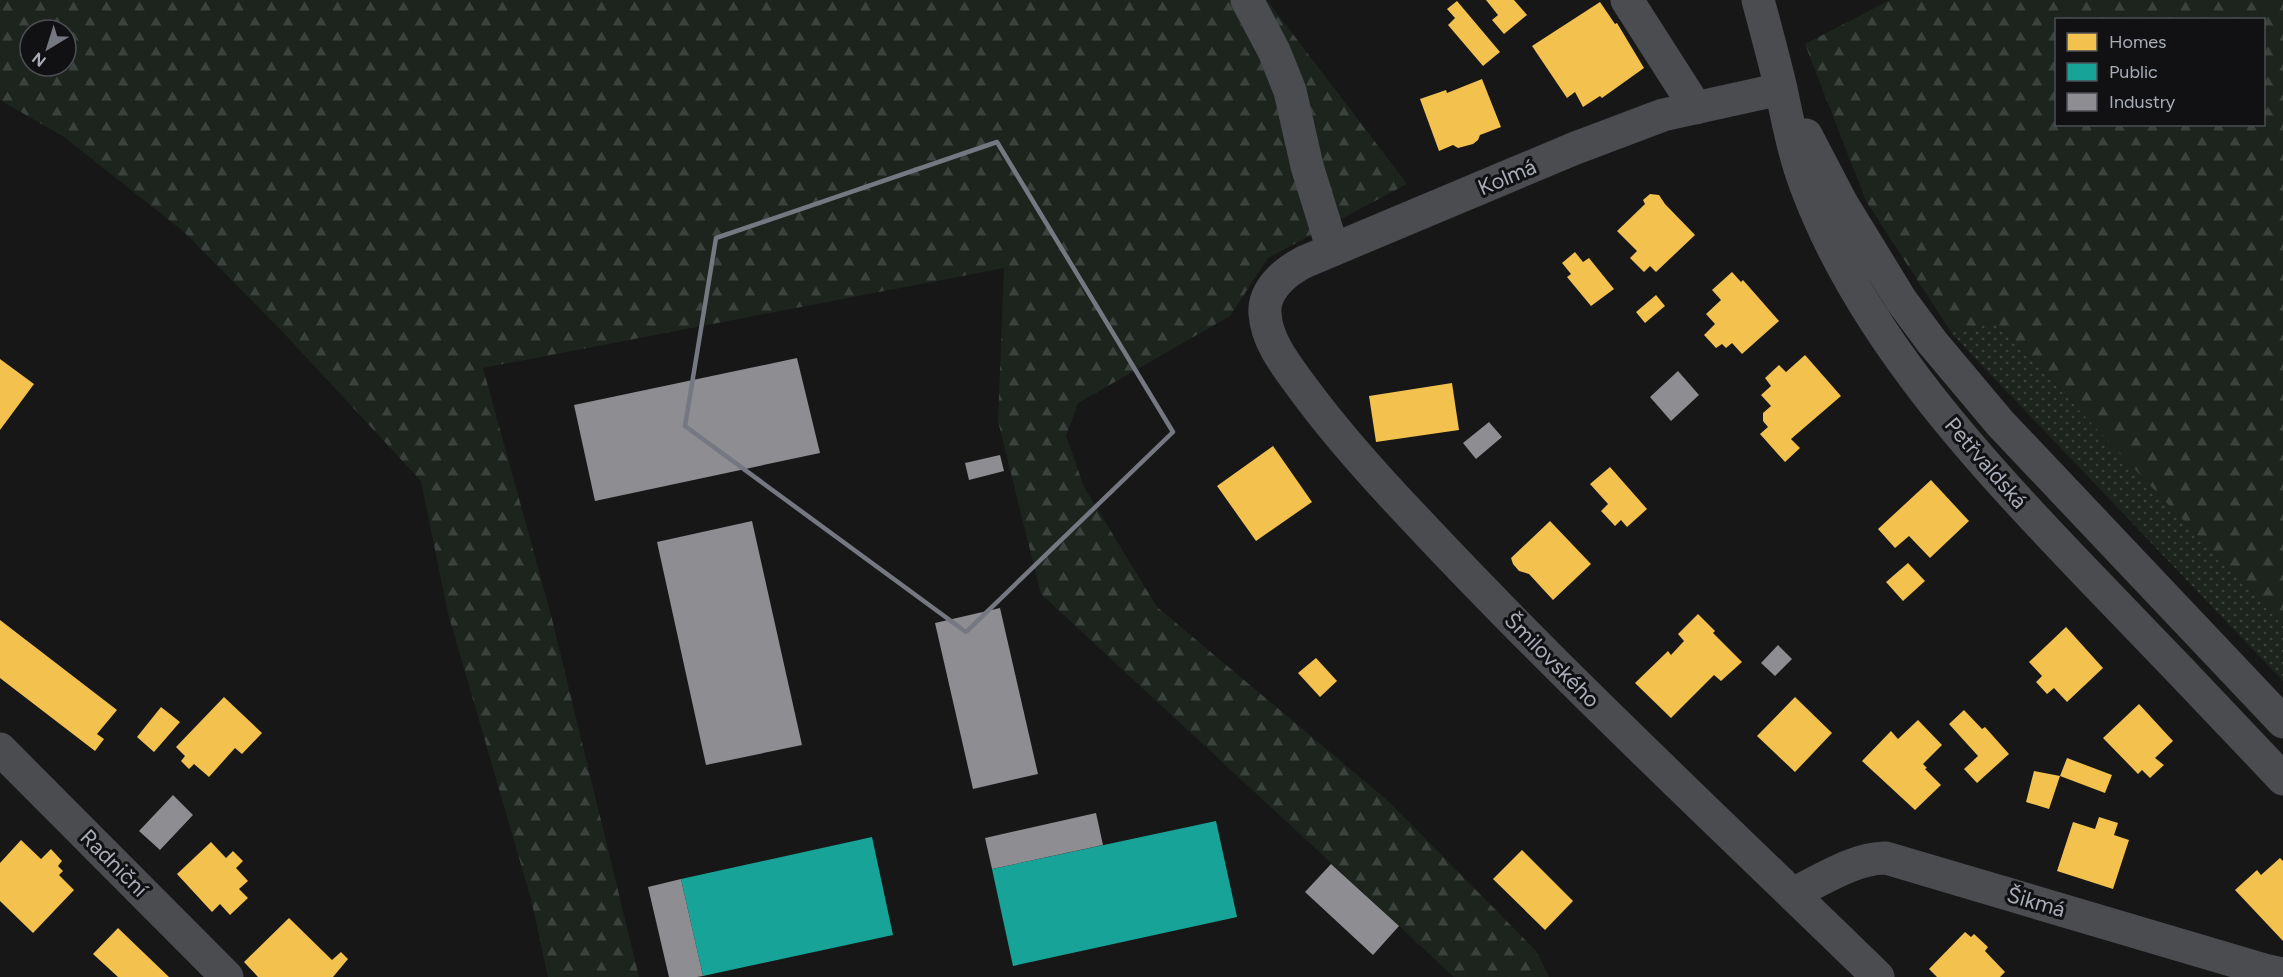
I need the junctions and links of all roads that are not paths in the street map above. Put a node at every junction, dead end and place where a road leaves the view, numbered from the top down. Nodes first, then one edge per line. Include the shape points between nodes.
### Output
1 (1247, 0) edge
2 (1627, 0) edge
3 (1758, 0) edge
4 (1780, 89) junction
5 (1696, 108) junction
6 (1333, 250) junction
7 (1265, 313) joint
8 (2283, 722) edge
9 (0, 749) edge
10 (2283, 778) edge
11 (1793, 894) junction
12 (2283, 974) edge
13 (227, 977) edge
14 (1878, 977) edge

1 - 6 street via 1290,91 1307,166
2 - 5 street
3 - 4 street, Petřvaldská
4 - 5 street, Kolmá
4 - 8 street, Petřvaldská via 1847,212 1932,342 2000,423
4 - 10 street, Petřvaldská via 1806,187 1831,242 1911,371 2027,512
5 - 6 street, Kolmá via 1663,115 1573,149
6 - 7 street, Kolmá via 1304,262 1281,278 1269,295
7 - 11 street, Šmilovského via 1273,344 1286,365 1376,478 1543,652
9 - 13 street, Radniční
11 - 12 street, Šikmá via 1855,865 1886,858
11 - 14 street, Šmilovského

